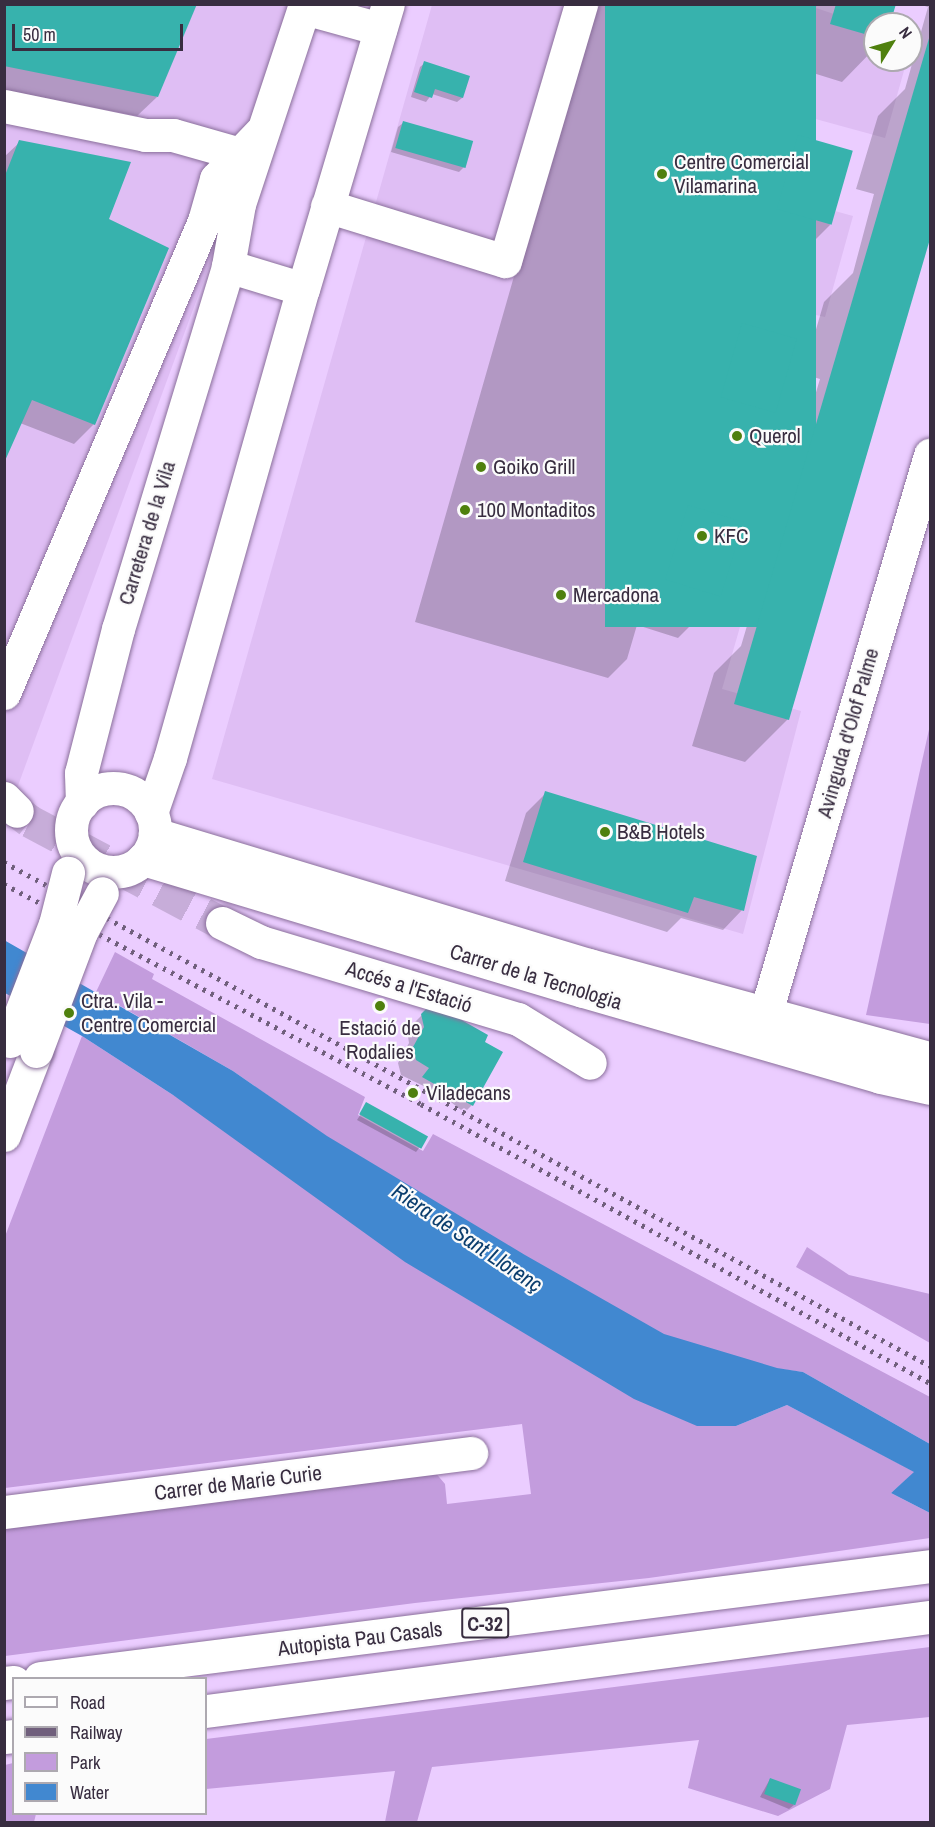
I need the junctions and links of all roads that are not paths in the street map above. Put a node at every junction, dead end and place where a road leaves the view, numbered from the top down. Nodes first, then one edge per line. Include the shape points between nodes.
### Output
1 (580, 4) edge
2 (304, 6) edge
3 (384, 17) edge
4 (4, 106) edge
5 (264, 129) junction
6 (145, 135) junction
7 (240, 154) junction
8 (216, 179) junction
9 (239, 204) junction
10 (327, 206) junction
11 (228, 267) junction
12 (303, 289) junction
13 (930, 455) edge
14 (4, 693) edge
15 (82, 802) junction
16 (73, 841) junction
17 (133, 854) junction
18 (222, 923) tunnel mouth
19 (766, 1012) junction
20 (17, 1049) edge
21 (930, 1058) edge
22 (590, 1063) dead end
23 (930, 1088) edge
24 (4, 1135) edge
25 (471, 1453) dead end
26 (4, 1512) edge
27 (930, 1566) edge
28 (930, 1617) edge
29 (48, 1677) edge
30 (207, 1711) edge

1 - 10 main road via 505,261
2 - 3 main road, Carretera de la Vila
2 - 5 main road, Carretera de la Vila
3 - 10 main road, Carretera de la Vila
4 - 6 main road
5 - 7 main road
5 - 9 main road, Carretera de la Vila
6 - 7 main road via 173,135
6 - 8 main road
7 - 8 main road
8 - 9 main road
8 - 14 main road via 199,232
9 - 11 main road, Carretera de la Vila
10 - 12 main road, Carretera de la Vila
11 - 12 main road
11 - 15 main road, Carretera de la Vila via 118,629 81,773
12 - 17 main road, Carretera de la Vila via 192,685
13 - 19 main road, Avinguda d'Olof Palme
15 - 16 main road via 73,821
15 - 17 main road via 95,792 119,789 142,800
16 - 17 main road via 86,862 102,870
16 - 20 main road, Carretera de la Vila, bridge via 55,924
17 - 19 main road, Carrer de la Tecnologia
17 - 20 main road, Carretera de la Vila, bridge via 81,932
17 - 23 main road, Carrer de la Tecnologia via 583,991
18 - 22 main road, Accés a l'Estació via 261,942 518,1019
19 - 21 main road, Carrer de la Tecnologia
20 - 24 main road, Carretera de la Vila
25 - 26 main road, Carrer de Marie Curie
27 - 29 main road, Autopista Pau Casals / C-32
28 - 30 main road, C-32

